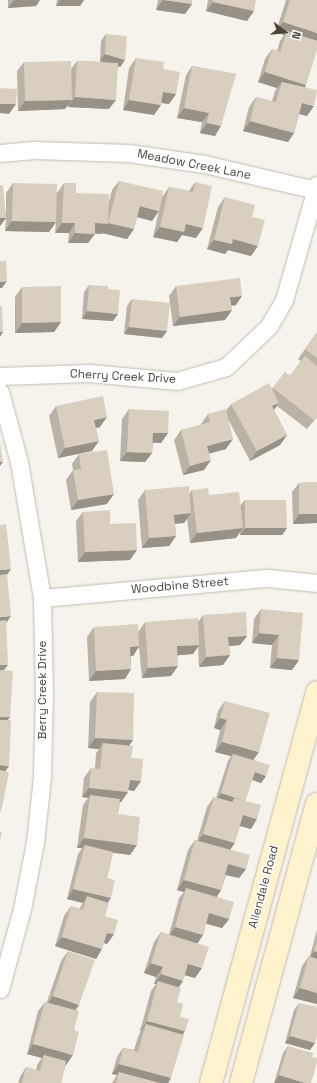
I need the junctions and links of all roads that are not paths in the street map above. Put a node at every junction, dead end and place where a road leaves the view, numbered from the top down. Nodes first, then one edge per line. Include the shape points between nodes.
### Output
1 (0, 153) edge
2 (316, 188) edge
3 (0, 376) edge
4 (0, 392) edge
5 (317, 583) edge
6 (42, 598) junction
7 (317, 692) edge
8 (287, 802) junction
9 (316, 807) edge
10 (0, 989) edge
11 (228, 1017) junction
12 (257, 1026) junction
13 (211, 1083) edge
14 (241, 1083) edge

1 - 2 street, Meadow Creek Lane via 34,150 129,153 204,164
2 - 3 street, Cherry Creek Drive via 284,300 269,326 226,367 177,381 89,374
4 - 6 street, Berry Creek Drive via 19,462
5 - 6 street, Woodbine Street via 268,578
6 - 10 street, Berry Creek Drive via 42,777 36,835 22,909
7 - 8 main road, Allendale Road
8 - 9 main road
8 - 11 main road, Allendale Road
9 - 12 main road
11 - 12 main road
11 - 13 main road, Allendale Road
12 - 14 main road

